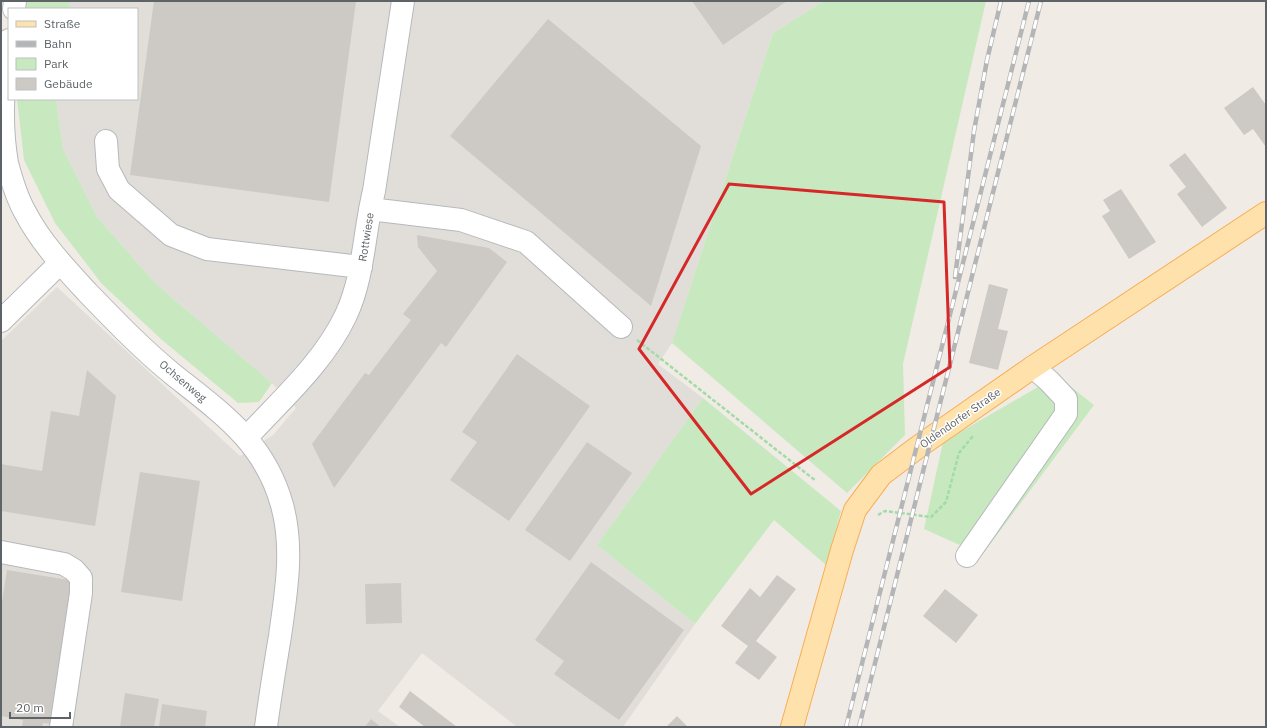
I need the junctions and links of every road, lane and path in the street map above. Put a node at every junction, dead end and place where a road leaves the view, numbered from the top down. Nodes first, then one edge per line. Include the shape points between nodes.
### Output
1 (403, 1) edge
2 (8, 44) edge
3 (3, 61) edge
4 (106, 141) dead end
5 (370, 209) junction
6 (1266, 213) edge
7 (60, 263) junction
8 (361, 267) junction
9 (1, 321) edge
10 (621, 327) joint
11 (1033, 367) junction
12 (977, 431) dead end
13 (247, 437) junction
14 (816, 481) dead end
15 (873, 520) dead end
16 (1, 552) edge
17 (967, 556) dead end
18 (61, 727) edge
19 (266, 727) edge
20 (792, 727) edge

1 - 5 street, Rottwiese
2 - 3 street, Ochsenweg
3 - 7 street, Ochsenweg via 2,122 7,162 24,210
4 - 8 street via 108,169 119,190 171,235 207,249
5 - 8 street, Rottwiese
5 - 10 street via 461,220 526,242
6 - 11 main road, Oldendorfer Straße
7 - 9 street
7 - 13 street, Ochsenweg via 118,324
8 - 13 street, Rottwiese via 346,314 321,355
10 - 14 path
11 - 17 street via 1066,399 1066,414
11 - 20 main road, Oldendorfer Straße via 881,475 855,510
12 - 15 path via 959,453 946,502 931,517 884,511
13 - 19 street, Ochsenweg via 272,477 287,527 289,562 286,593
16 - 18 street via 64,564 82,578 82,593

